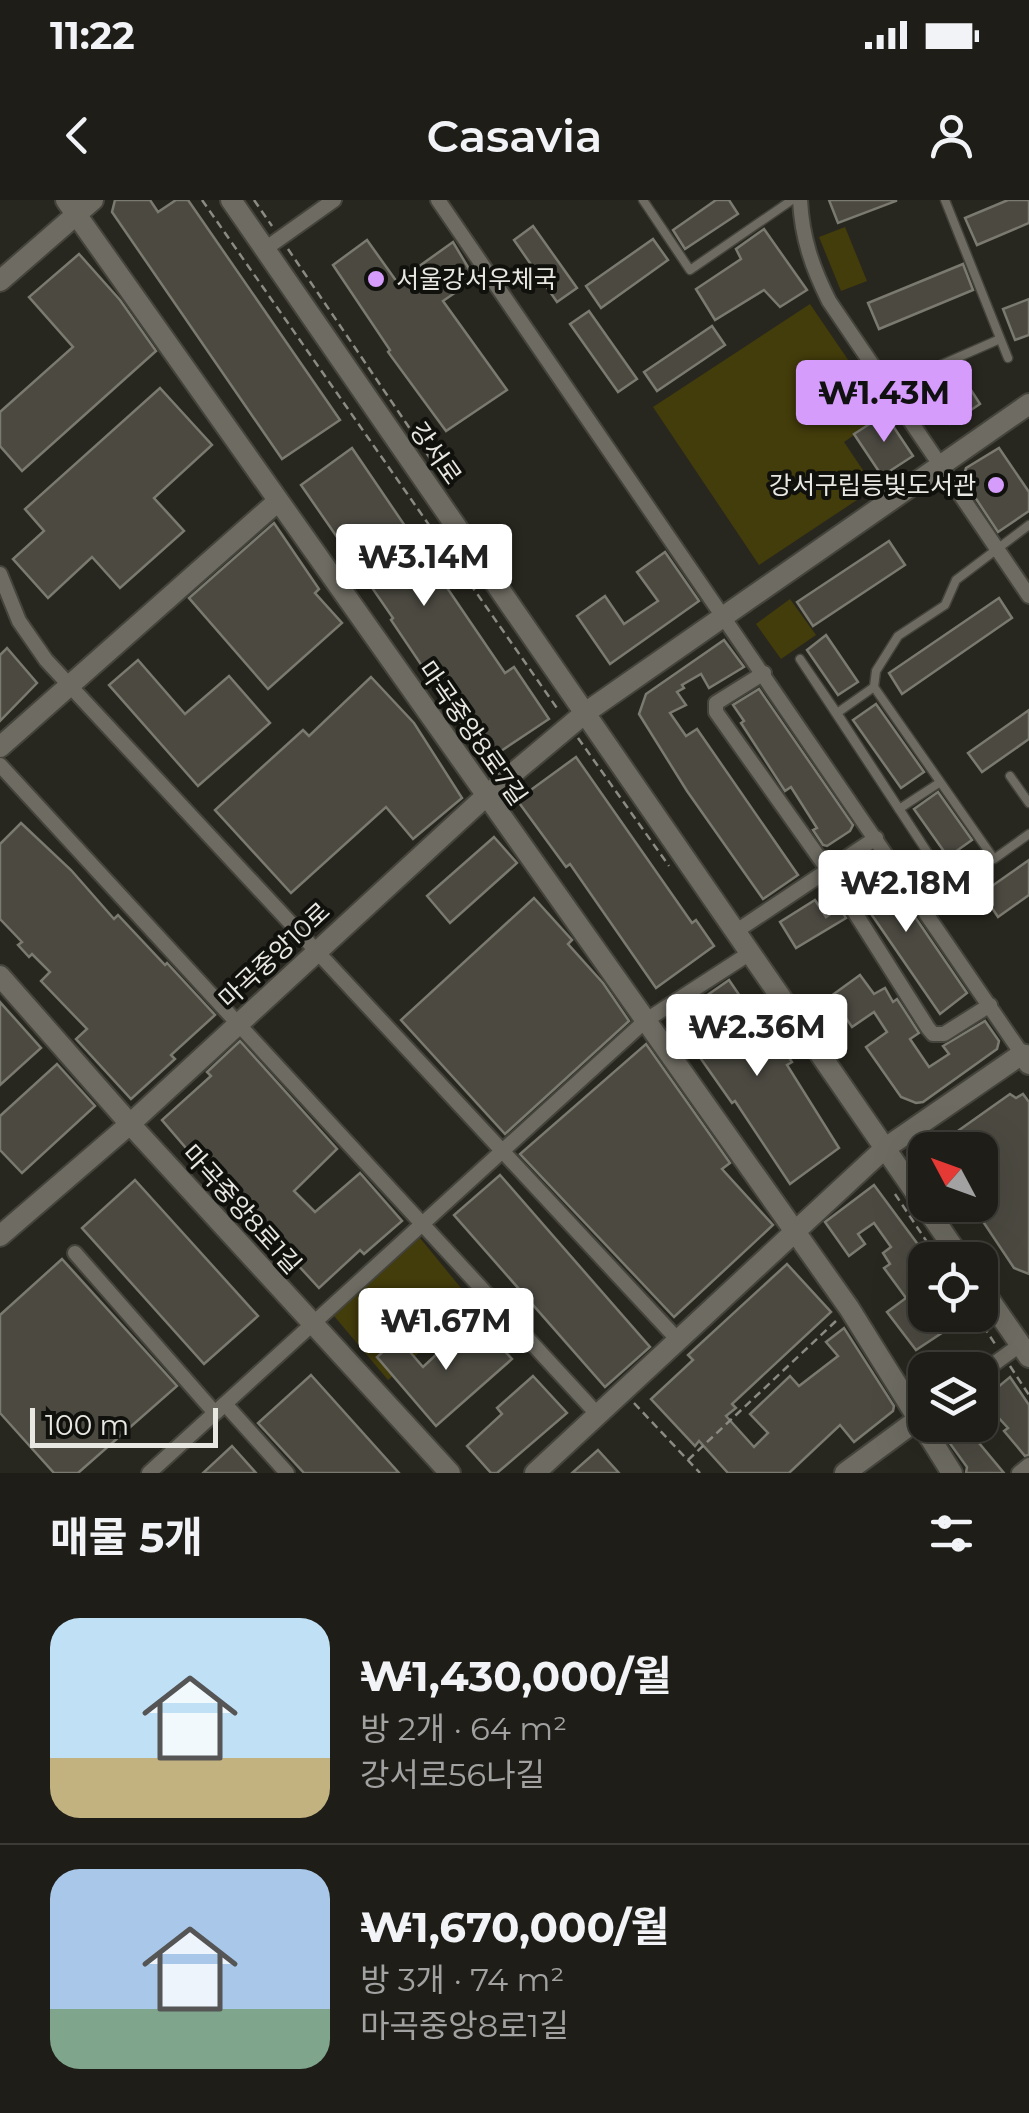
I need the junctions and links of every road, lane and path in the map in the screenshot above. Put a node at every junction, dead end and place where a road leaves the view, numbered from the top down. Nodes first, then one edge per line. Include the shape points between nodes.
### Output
1 (230, 200) edge
2 (334, 200) edge
3 (438, 200) edge
4 (642, 200) edge
5 (792, 200) edge
6 (800, 200) edge
7 (945, 200) edge
8 (78, 205) edge
9 (265, 248) junction
10 (0, 281) edge
11 (1000, 339) junction
12 (1008, 358) dead end
13 (888, 388) junction
14 (1029, 404) edge
15 (940, 467) junction
16 (278, 501) junction
17 (1029, 525) edge
18 (996, 548) junction
19 (0, 574) edge
20 (1029, 596) edge
21 (726, 617) junction
22 (764, 673) junction
23 (70, 686) junction
24 (874, 687) junction
25 (585, 713) junction
26 (837, 713) junction
27 (0, 748) edge
28 (0, 764) edge
29 (1010, 776) dead end
30 (939, 783) junction
31 (486, 796) junction
32 (1029, 803) edge
33 (899, 808) junction
34 (1029, 834) edge
35 (876, 838) junction
36 (828, 870) junction
37 (736, 932) junction
38 (315, 950) junction
39 (750, 953) junction
40 (0, 976) edge
41 (990, 1005) junction
42 (645, 1022) junction
43 (236, 1024) junction
44 (1027, 1056) edge
45 (130, 1124) junction
46 (884, 1148) junction
47 (502, 1152) junction
48 (422, 1225) junction
49 (794, 1232) junction
50 (0, 1236) edge
51 (949, 1242) edge
52 (75, 1252) dead end
53 (849, 1308) junction
54 (998, 1310) edge
55 (314, 1324) junction
56 (678, 1340) junction
57 (1026, 1347) edge
58 (998, 1363) edge
59 (623, 1391) junction
60 (908, 1397) edge
61 (220, 1409) junction
62 (598, 1415) junction
63 (908, 1427) edge
64 (935, 1442) edge
65 (688, 1460) junction
66 (1029, 1465) edge
67 (149, 1473) edge
68 (287, 1473) edge
69 (450, 1473) edge
70 (535, 1473) edge
71 (700, 1473) edge
72 (846, 1473) edge
73 (952, 1473) edge
74 (1020, 1473) edge

1 - 9 street, 강서로
2 - 9 street
3 - 21 street
4 - 5 lane via 690,270
6 - 13 street via 811,266
7 - 11 lane
8 - 10 street
8 - 16 street, 마곡중앙8로7길
9 - 25 street, 강서로
11 - 12 lane
11 - 13 lane
13 - 15 street
14 - 15 street, 마곡중앙10로
15 - 18 street
15 - 21 street, 마곡중앙10로
16 - 23 street
16 - 31 street, 마곡중앙8로7길
17 - 18 lane
18 - 20 street
18 - 24 lane via 956,580 945,605 898,636 876,671
19 - 23 street via 19,622
21 - 22 street
21 - 25 street, 마곡중앙10로
22 - 35 street
22 - 36 street via 714,707
23 - 27 street
23 - 38 street
24 - 26 lane
24 - 30 lane
25 - 31 street, 마곡중앙10로
25 - 37 street, 강서로
26 - 33 lane
26 - 33 lane via 800,659 937,866
28 - 43 street
29 - 32 lane
30 - 33 lane
30 - 34 lane via 994,859
31 - 38 street, 마곡중앙10로
31 - 42 street, 마곡중앙8로7길
35 - 36 street
35 - 41 street
36 - 37 street
36 - 41 street via 933,1034
37 - 39 street, 강서로
38 - 43 street, 마곡중앙10로
38 - 47 street
39 - 42 street
39 - 46 street, 강서로
40 - 45 street, 마곡중앙8로1길
41 - 44 street
42 - 47 street
42 - 49 street, 마곡중앙8로7길
43 - 45 street, 마곡중앙10로
43 - 48 street
44 - 46 street
45 - 50 street, 마곡중앙10로
45 - 55 street, 마곡중앙8로1길
46 - 49 street
46 - 51 street, 강서로
47 - 48 street
47 - 56 street
48 - 55 street
48 - 62 street
49 - 53 street, 마곡중앙8로7길
49 - 56 street
52 - 61 street
53 - 60 street, 마곡중앙8로7길
53 - 65 path
54 - 57 street
55 - 61 street
55 - 69 street, 마곡중앙8로1길
56 - 59 street
57 - 58 street
59 - 62 street
59 - 65 path
61 - 67 street
61 - 68 street
62 - 70 street
63 - 72 street
64 - 73 street, 마곡중앙8로7길
65 - 71 path
66 - 74 street

